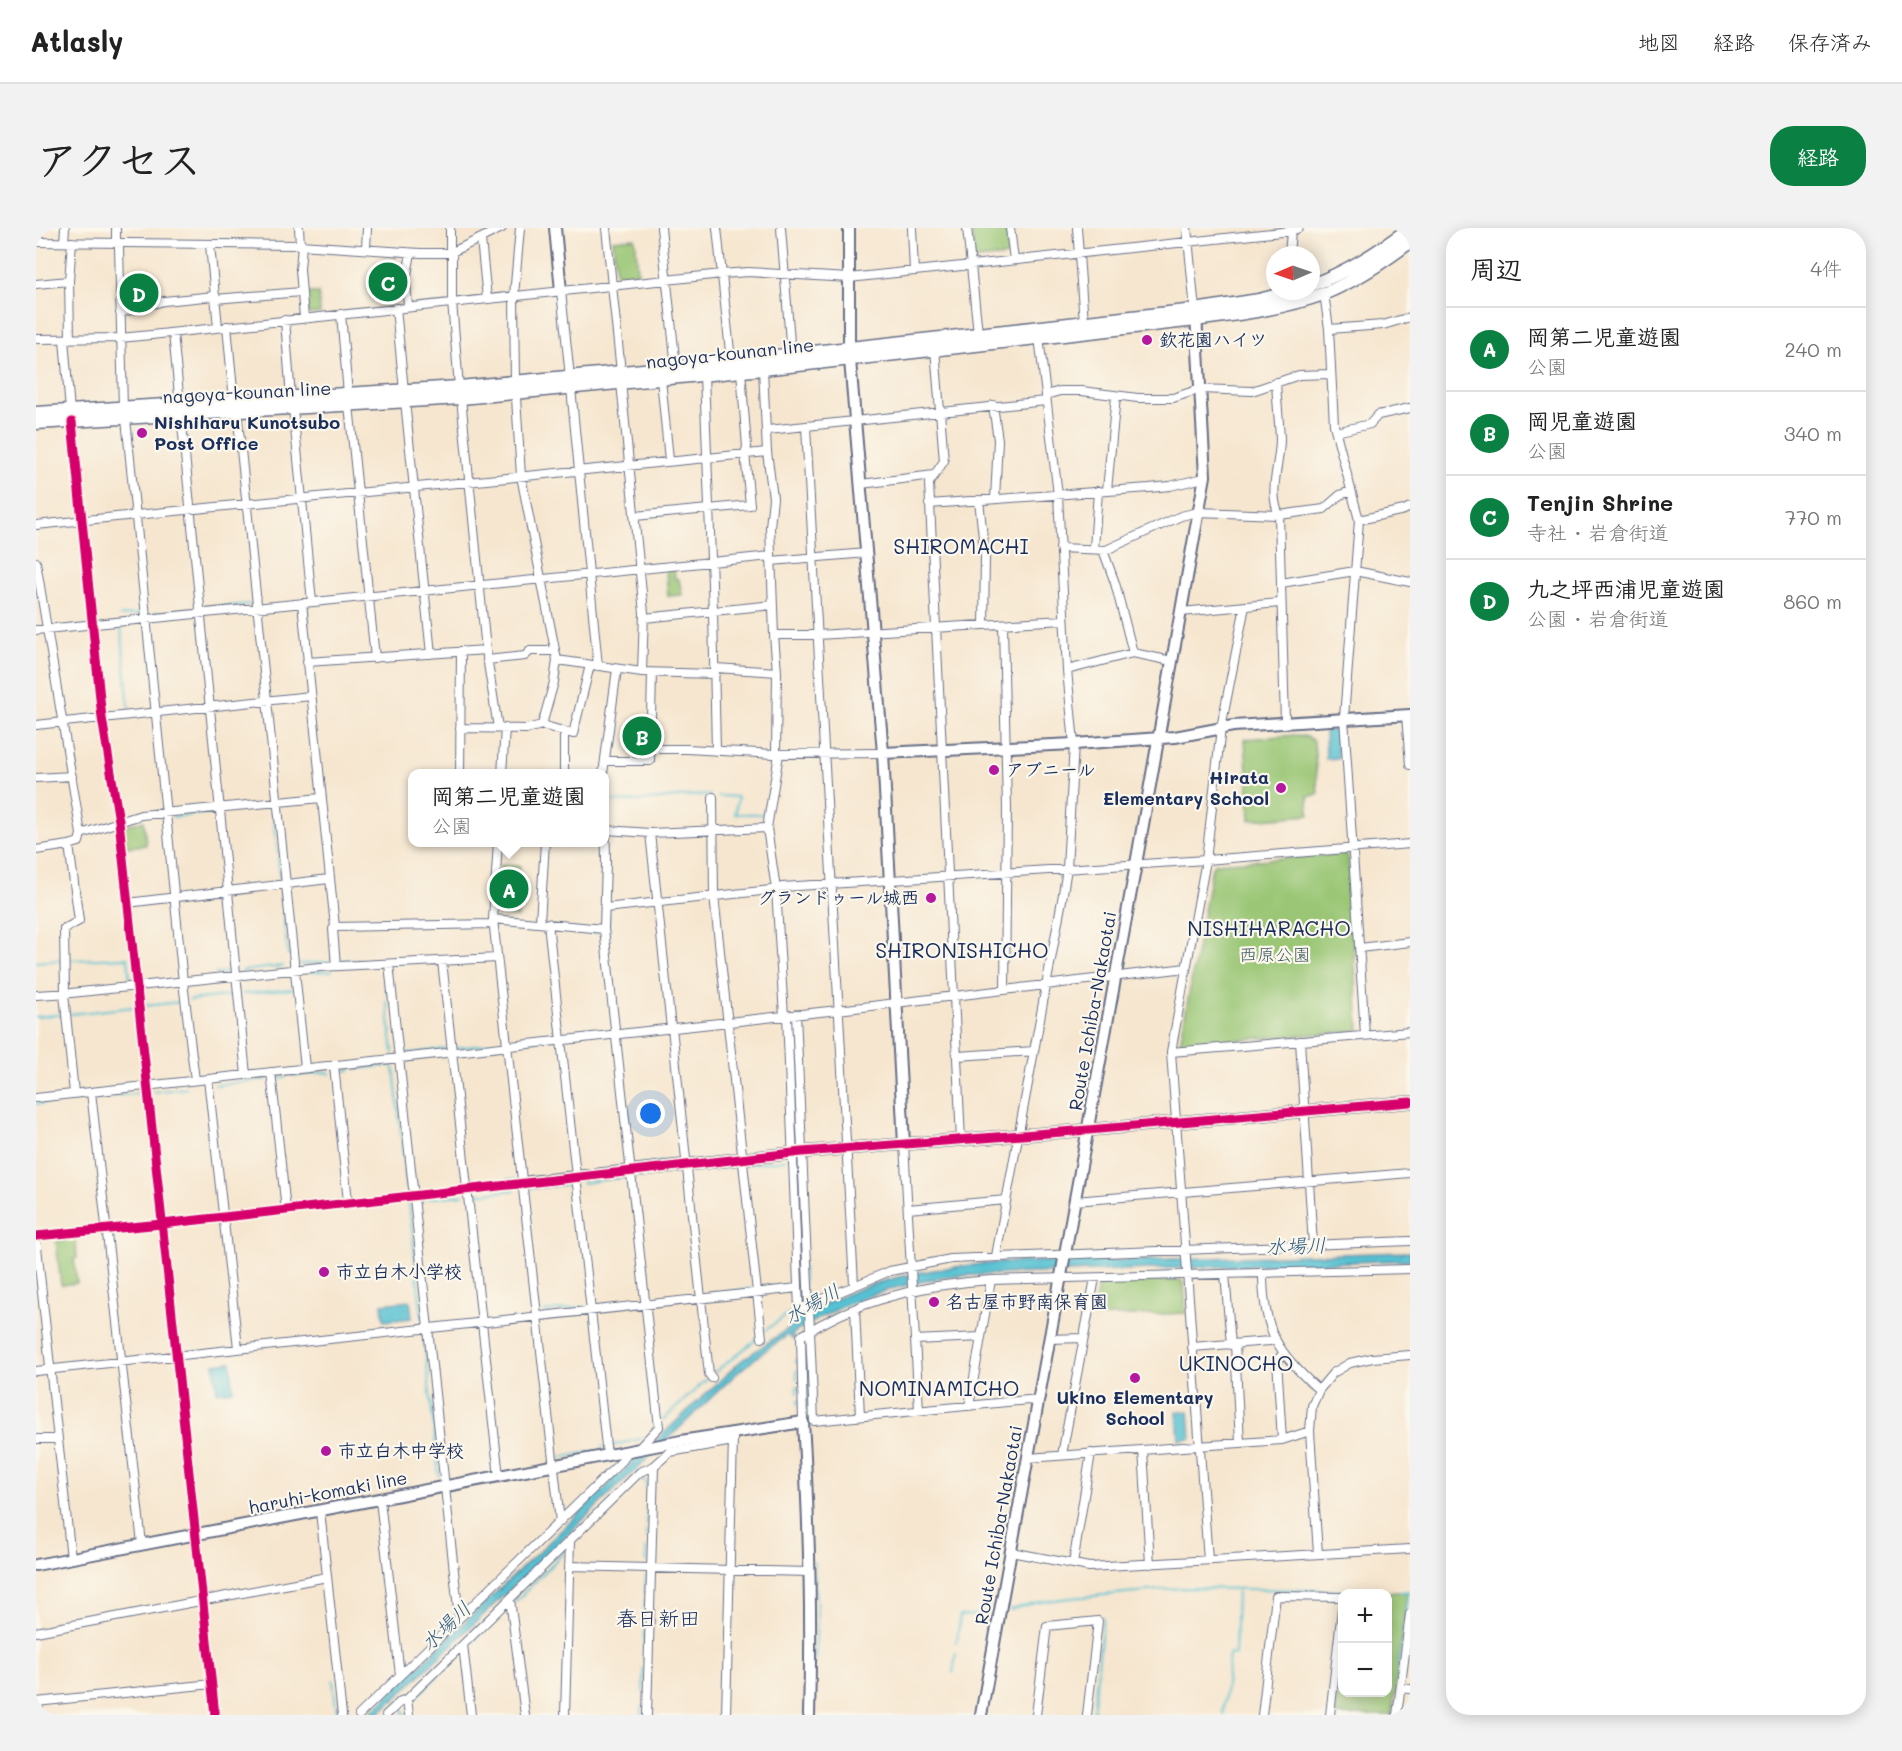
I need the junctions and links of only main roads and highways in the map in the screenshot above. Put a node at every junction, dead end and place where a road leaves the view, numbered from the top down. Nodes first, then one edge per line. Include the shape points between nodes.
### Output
1 (1410, 228) edge
2 (1410, 242) edge
3 (1320, 281) edge
4 (1266, 298) edge
5 (1196, 315) junction
6 (850, 353) junction
7 (621, 378) junction
8 (36, 413) edge
9 (71, 417) junction
10 (36, 423) edge

1 - 3 main road via 1351,268
2 - 5 main road, nagoya-kounan line via 1383,262 1324,293 1261,310
4 - 5 main road, nagoya-kounan line
5 - 6 main road, nagoya-kounan line via 978,333
5 - 6 main road, nagoya-kounan line via 1039,338
6 - 7 main road, nagoya-kounan line via 730,361
6 - 7 main road, nagoya-kounan line via 763,369 661,379
7 - 9 main road, nagoya-kounan line via 460,393
8 - 9 main road, nagoya-kounan line
9 - 10 main road, nagoya-kounan line

